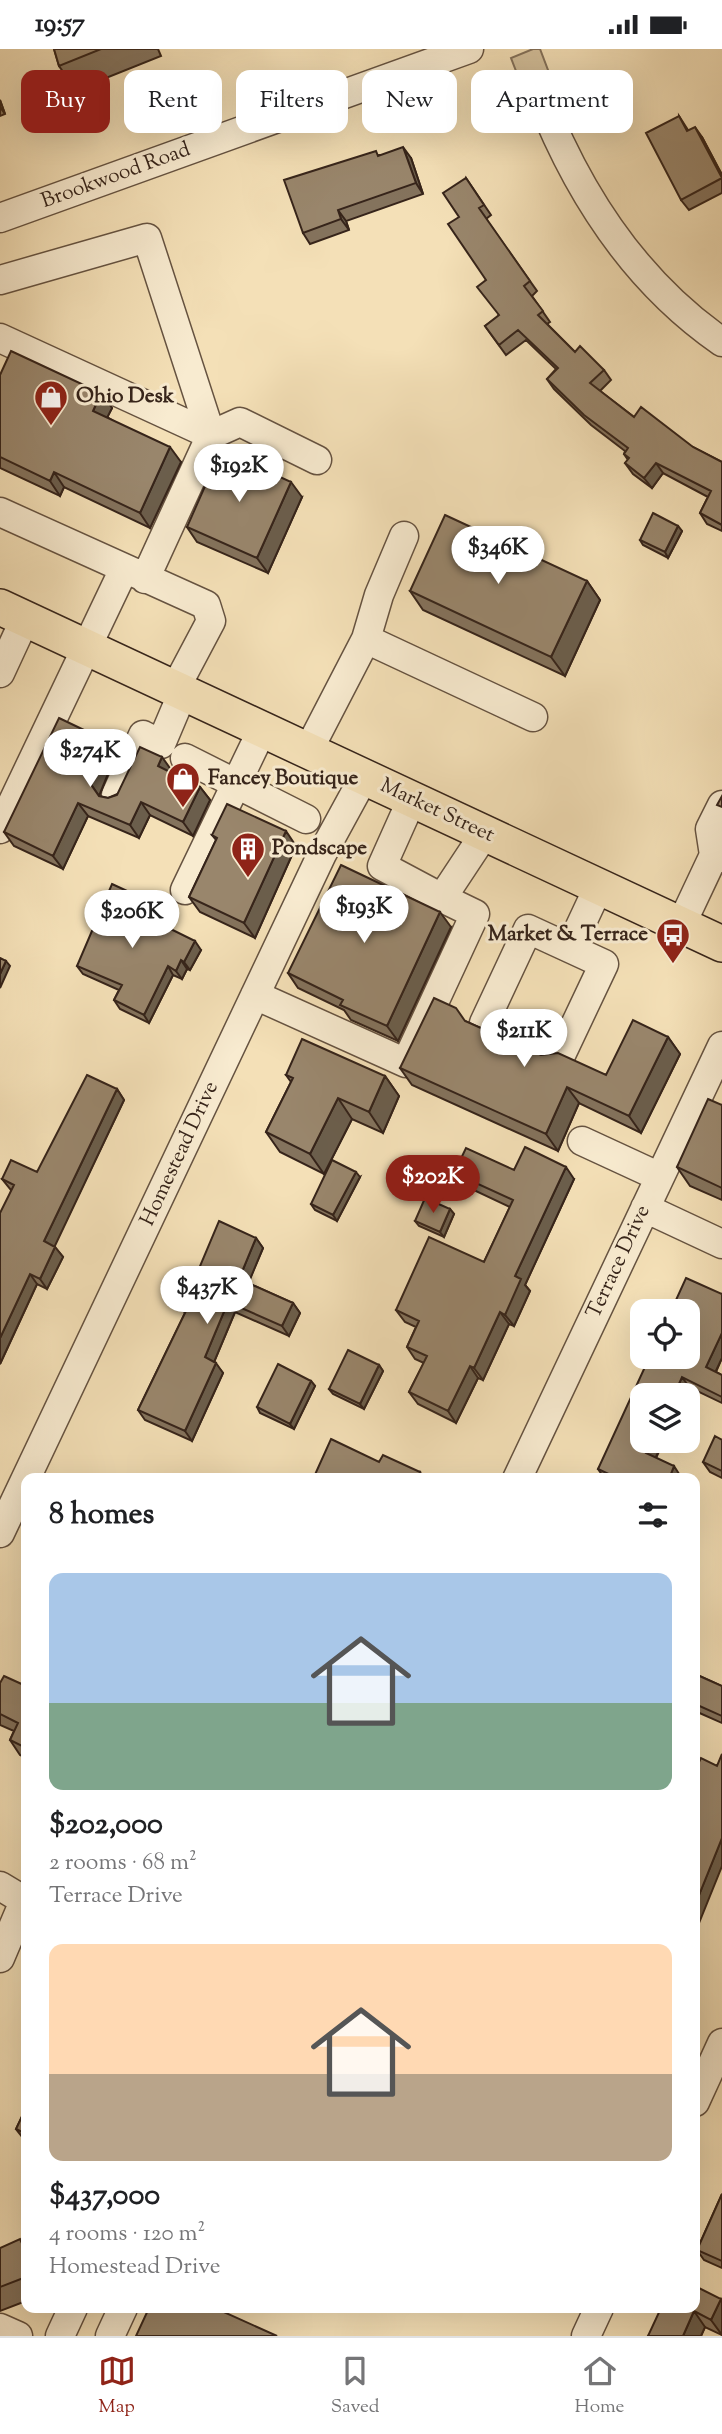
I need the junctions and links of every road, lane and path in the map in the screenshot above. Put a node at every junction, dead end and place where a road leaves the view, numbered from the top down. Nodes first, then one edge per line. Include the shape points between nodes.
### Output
1 (469, 49) edge
2 (556, 133) edge
3 (0, 218) edge
4 (0, 281) edge
5 (722, 342) edge
6 (4, 349) edge
7 (212, 435) junction
8 (317, 460) dead end
9 (0, 512) edge
10 (404, 536) dead end
11 (135, 574) junction
12 (13, 613) edge
13 (366, 639) junction
14 (86, 648) junction
15 (0, 673) edge
16 (179, 691) junction
17 (533, 717) dead end
18 (262, 730) junction
19 (308, 751) junction
20 (185, 758) dead end
21 (364, 776) junction
22 (236, 784) junction
23 (116, 795) edge
24 (412, 799) junction
25 (722, 805) edge
26 (306, 819) dead end
27 (0, 829) edge
28 (485, 833) junction
29 (718, 856) edge
30 (599, 886) junction
31 (185, 890) dead end
32 (442, 898) junction
33 (681, 925) junction
34 (722, 944) edge
35 (570, 948) junction
36 (255, 995) junction
37 (719, 1061) edge
38 (582, 1141) dead end
39 (660, 1177) junction
40 (645, 1208) junction
41 (722, 1244) edge
42 (28, 1473) edge
43 (520, 1473) edge
44 (21, 1489) edge
45 (0, 1533) edge
46 (0, 1886) edge
47 (21, 1902) edge
48 (21, 1908) edge
49 (0, 1958) edge
50 (722, 2043) edge
51 (700, 2091) edge
52 (71, 2313) edge
53 (121, 2313) edge
54 (597, 2313) edge
55 (0, 2328) edge
56 (18, 2336) edge
57 (60, 2336) edge
58 (110, 2336) edge
59 (586, 2336) edge

1 - 3 street, Brookwood Road
2 - 5 street via 574,174 620,245 650,280
4 - 7 street via 147,237
6 - 7 street
7 - 8 street via 240,422
7 - 11 street
9 - 11 street
10 - 13 street
11 - 14 street
11 - 16 street via 206,605 211,621
12 - 14 main road, Market Street
12 - 15 street
13 - 17 street
13 - 19 street
14 - 16 main road, Market Street
14 - 27 street
16 - 18 main road, Market Street
16 - 23 street via 161,744 143,736
18 - 19 main road, Market Street
18 - 22 street
19 - 21 main road, Market Street
20 - 22 street
21 - 24 main road, Market Street
21 - 36 street, Homestead Drive
22 - 26 street
22 - 31 street
24 - 28 main road, Market Street
24 - 32 street via 382,866
25 - 29 street via 710,829
28 - 30 main road, Market Street
28 - 32 street
29 - 33 street
30 - 33 main road, Market Street
30 - 35 street
32 - 36 street via 475,914 406,1063
33 - 34 main road, Market Street
35 - 35 street via 604,964 560,1057 484,1023 528,929
36 - 42 street, Homestead Drive
37 - 39 street, Terrace Drive
38 - 39 street
39 - 40 street, Terrace Drive
40 - 41 street
40 - 43 street, Terrace Drive
44 - 45 street, Homestead Drive
46 - 47 street
48 - 49 street
50 - 51 street
52 - 57 street
53 - 58 street
54 - 59 street
55 - 56 street

